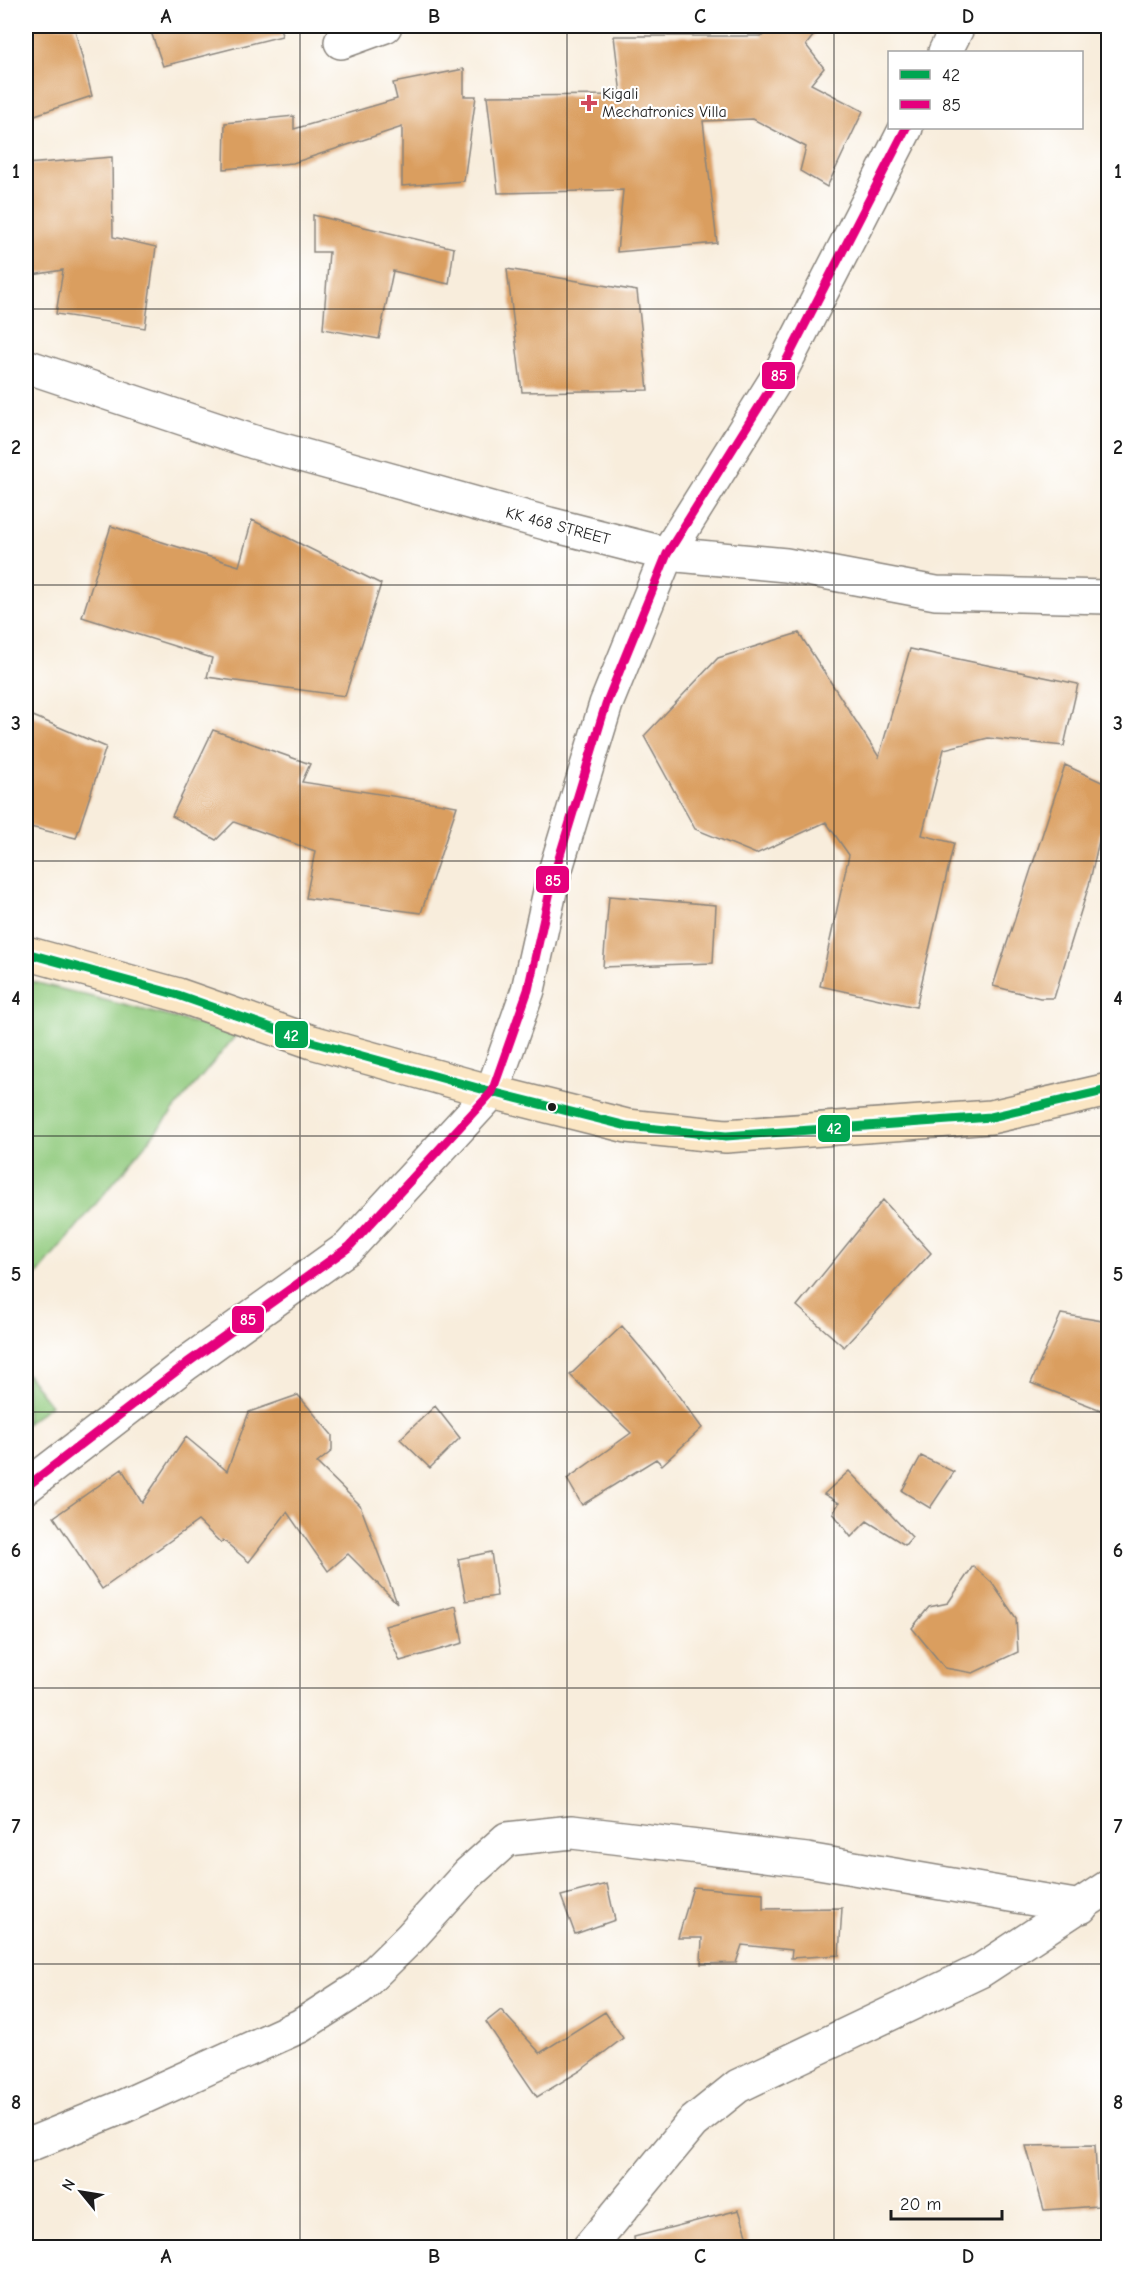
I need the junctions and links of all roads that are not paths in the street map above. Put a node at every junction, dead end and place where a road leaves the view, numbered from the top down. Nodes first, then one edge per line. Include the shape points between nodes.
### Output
1 (385, 26) edge
2 (958, 26) edge
3 (341, 42) dead end
4 (946, 51) edge
5 (905, 129) edge
6 (26, 366) edge
7 (667, 554) junction
8 (1108, 597) edge
9 (26, 953) edge
10 (1108, 1090) edge
11 (492, 1092) junction
12 (26, 1487) edge
13 (1108, 1887) edge
14 (1081, 1906) junction
15 (26, 2146) edge
16 (589, 2247) edge

1 - 3 street
2 - 4 street
5 - 7 street via 780,373
6 - 7 street, KK 468 STREET via 254,442
7 - 8 street, KK 468 STREET via 786,565 936,593
7 - 11 street via 606,704 553,878 528,990
9 - 11 main road via 178,995 312,1042
10 - 11 main road via 991,1117 726,1136 627,1126
11 - 12 street via 350,1247 187,1363
13 - 14 street
14 - 15 street via 807,1860 583,1833 507,1839 468,1874 359,1988 300,2026
14 - 16 street via 980,1971 738,2086 692,2123

